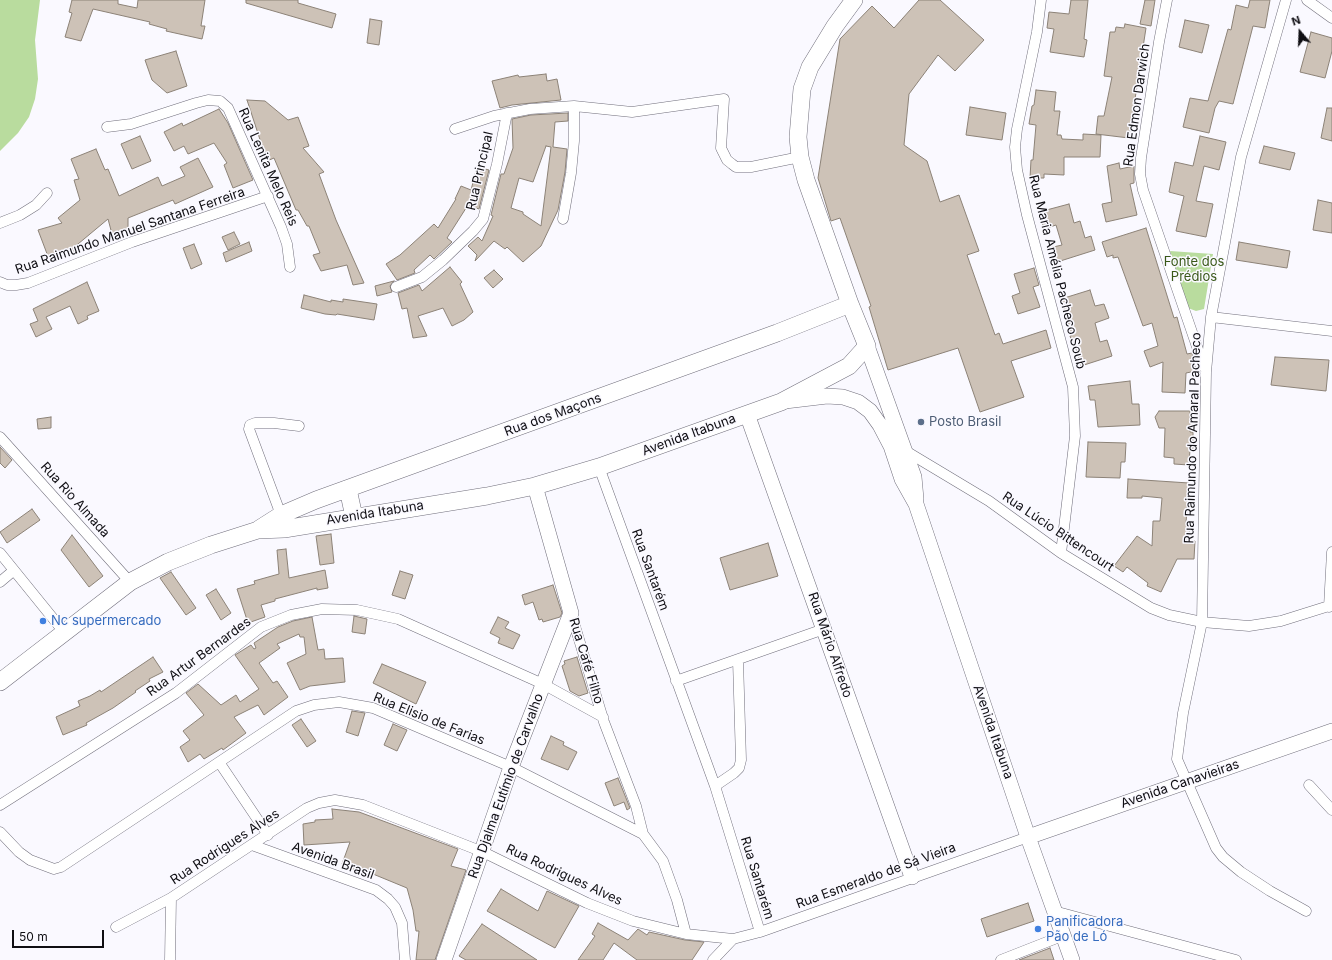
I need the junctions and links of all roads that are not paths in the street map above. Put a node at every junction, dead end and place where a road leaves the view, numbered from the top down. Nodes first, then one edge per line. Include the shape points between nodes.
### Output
1 (854, 0) edge
2 (1041, 0) edge
3 (1167, 0) edge
4 (1286, 0) edge
5 (1307, 0) edge
6 (1332, 18) edge
7 (574, 106) junction
8 (507, 113) junction
9 (107, 127) dead end
10 (455, 129) dead end
11 (800, 157) junction
12 (47, 193) dead end
13 (268, 196) junction
14 (563, 219) dead end
15 (0, 223) edge
16 (290, 267) dead end
17 (0, 282) edge
18 (396, 288) dead end
19 (850, 304) junction
20 (1211, 317) junction
21 (1332, 331) edge
22 (867, 346) junction
23 (1206, 372) junction
24 (780, 402) junction
25 (747, 414) junction
26 (299, 426) dead end
27 (0, 437) edge
28 (904, 450) junction
29 (599, 467) junction
30 (535, 486) junction
31 (348, 489) junction
32 (916, 504) junction
33 (282, 515) junction
34 (354, 517) junction
35 (258, 530) junction
36 (1332, 552) edge
37 (1061, 553) junction
38 (0, 554) edge
39 (13, 571) junction
40 (0, 582) edge
41 (130, 582) junction
42 (1330, 606) edge
43 (571, 613) junction
44 (1202, 622) junction
45 (824, 629) junction
46 (64, 632) junction
47 (738, 660) junction
48 (676, 681) junction
49 (0, 682) edge
50 (543, 684) junction
51 (603, 717) junction
52 (1332, 731) edge
53 (219, 762) junction
54 (511, 767) junction
55 (1187, 781) junction
56 (1309, 785) dead end
57 (715, 786) junction
58 (0, 805) edge
59 (1332, 810) edge
60 (0, 832) edge
61 (643, 834) junction
62 (268, 835) junction
63 (1028, 837) junction
64 (252, 845) junction
65 (483, 852) junction
66 (912, 877) junction
67 (171, 898) junction
68 (1054, 911) junction
69 (1306, 911) dead end
70 (116, 926) dead end
71 (760, 932) junction
72 (686, 934) junction
73 (1062, 936) junction
74 (733, 939) junction
75 (170, 960) edge
76 (405, 960) edge
77 (444, 960) edge
78 (713, 960) edge
79 (1000, 960) edge
80 (1072, 960) edge
81 (1236, 960) edge

1 - 11 main road via 810,67 802,89 798,137
2 - 37 street, Rua Maria Amélia Pacheco Soub via 1037,32 1016,129 1015,147 1025,209 1073,388 1075,436
3 - 23 street, Rua Edmon Darwich via 1140,174 1143,190
4 - 20 street, Rua Raimundo do Amaral Pacheco via 1241,157
5 - 6 street
7 - 8 street
7 - 11 street via 632,112 724,98 721,148 732,164 736,167 751,167
7 - 14 street via 571,173
8 - 10 street
8 - 18 street, Rua Principal via 483,219 443,260 422,276
9 - 13 street, Rua Lenita Melo Reis via 131,124 202,101 220,101 228,108
11 - 19 main road
12 - 15 street via 36,205
13 - 16 street, Rua Lenita Melo Reis via 287,244
13 - 17 street, Rua Raimundo Manuel Santana Ferreira via 132,242 28,283 12,285
19 - 22 main road
19 - 31 main road, Rua dos Maçons via 770,336
20 - 21 street
20 - 23 street, Rua Raimundo do Amaral Pacheco
22 - 24 main road, Avenida Itabuna via 849,366
22 - 28 street, Avenida Itabuna
23 - 44 street, Rua Raimundo do Amaral Pacheco
24 - 25 main road, Avenida Itabuna
24 - 32 street, Avenida Itabuna via 827,396 843,397 858,402 870,411 880,424 891,446 902,479
25 - 29 main road, Avenida Itabuna
25 - 45 street, Rua Mário Alfredo
26 - 33 street via 255,424 250,425 249,429
27 - 41 street, Rua Rio Almada
28 - 32 street, Avenida Itabuna via 914,477
28 - 37 street, Rua Lúcio Bittencourt via 989,501
29 - 30 main road, Avenida Itabuna
29 - 48 street, Rua Santarém
30 - 34 main road, Avenida Itabuna
30 - 43 street, Rua Café Filho
31 - 33 main road, Rua dos Maçons
31 - 34 main road
32 - 63 street, Avenida Itabuna
33 - 35 main road, Rua dos Maçons
34 - 35 main road, Avenida Itabuna via 284,529
35 - 41 main road, Avenida Itabuna via 168,562
36 - 42 street
37 - 44 street, Rua Lúcio Bittencourt via 1151,608
38 - 39 street
39 - 40 street
39 - 46 street
41 - 46 main road, Avenida Itabuna
42 - 44 street, Rua Lúcio Bittencourt via 1281,621 1248,626
43 - 50 street, Rua Djalma Eutímio de Carvalho
43 - 51 street, Rua Café Filho
44 - 55 street, Rua Raimundo do Amaral Pacheco via 1179,740 1178,759
45 - 47 street
45 - 66 street, Rua Mário Alfredo
46 - 49 main road, Avenida Itabuna
47 - 48 street
47 - 57 street via 741,760 739,768
48 - 57 street, Rua Santarém
50 - 51 street, Rua Artur Bernardes
50 - 54 street, Rua Djalma Eutímio de Carvalho
50 - 58 street, Rua Artur Bernardes via 398,619 357,610 322,609 291,615 261,628 176,693
51 - 61 street, Rua Café Filho via 636,806
52 - 55 street, Avenida Canavieiras
53 - 54 street, Rua Elisio de Farias via 296,711 314,705 339,702 373,708
53 - 60 street, Rua Elisio de Farias via 68,864 54,869 30,860
53 - 62 street
54 - 61 street, Rua Elisio de Farias
54 - 65 street, Rua Djalma Eutímio de Carvalho
55 - 63 street, Avenida Canavieiras
55 - 69 street, Rua Raimundo do Amaral Pacheco via 1216,848 1224,857 1241,872
56 - 59 street
57 - 71 street, Rua Santarém
61 - 72 street via 663,861
62 - 64 street, Rua Rodrigues Alves
62 - 65 street, Rua Rodrigues Alves via 307,808 335,800 363,804
63 - 66 street, Rua Esmeraldo de Sá Vieira
63 - 68 street, Avenida Itabuna
64 - 67 street, Rua Rodrigues Alves
64 - 76 street, Avenida Brasil via 376,890 388,899 395,907 402,923
65 - 72 street, Rua Rodrigues Alves via 587,903 633,921
65 - 77 street, Rua Djalma Eutímio de Carvalho
66 - 71 street, Rua Esmeraldo de Sá Vieira
67 - 70 street, Rua Rodrigues Alves
67 - 75 street
68 - 73 street, Avenida Itabuna
68 - 81 street
71 - 74 street, Rua Esmeraldo de Sá Vieira
72 - 74 street, Rua Rodrigues Alves
73 - 79 street
73 - 80 street, Avenida Itabuna
74 - 78 street

